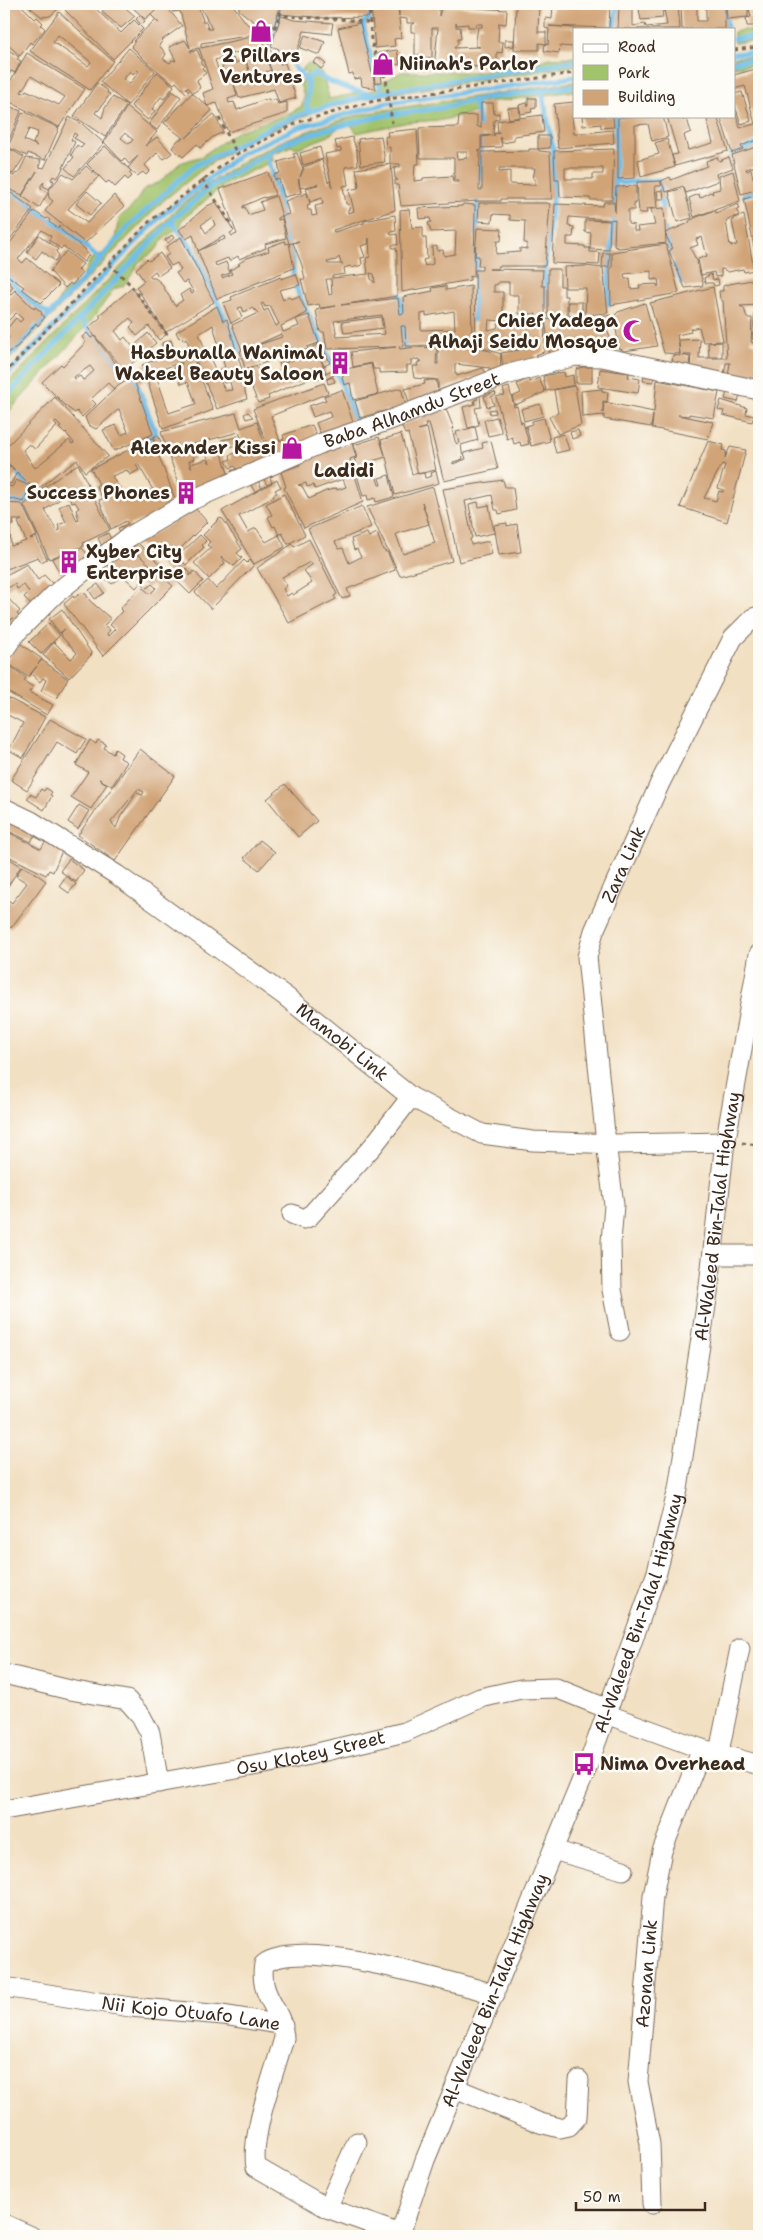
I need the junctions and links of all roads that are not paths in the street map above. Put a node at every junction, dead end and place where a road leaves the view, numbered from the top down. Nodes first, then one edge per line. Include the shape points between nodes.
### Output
1 (759, 390) edge
2 (759, 616) edge
3 (4, 650) edge
4 (4, 808) edge
5 (759, 954) edge
6 (411, 1097) junction
7 (726, 1142) junction
8 (606, 1143) junction
9 (292, 1214) dead end
10 (713, 1255) junction
11 (759, 1255) edge
12 (620, 1331) dead end
13 (740, 1648) dead end
14 (4, 1674) edge
15 (607, 1712) junction
16 (711, 1751) junction
17 (759, 1765) edge
18 (160, 1783) junction
19 (4, 1810) edge
20 (553, 1850) junction
21 (623, 1870) dead end
22 (4, 1987) edge
23 (495, 1994) junction
24 (283, 2025) junction
25 (579, 2080) dead end
26 (455, 2088) junction
27 (358, 2142) dead end
28 (652, 2204) dead end
29 (327, 2208) junction
30 (4, 2224) edge
31 (403, 2235) edge
32 (31, 2236) edge

1 - 3 street, Baba Alhamdu Street via 602,357 575,356 506,375 322,443 192,500 129,537 88,566 15,634
2 - 8 street, Zara Link via 733,638 660,783 594,931 587,957
4 - 6 street, Mamobi Link via 31,821 117,875 285,996
5 - 7 street, Al-Waleed Bin-Talal Highway
6 - 8 street, Mamobi Link via 482,1134
6 - 9 street via 374,1146 309,1217 304,1219
7 - 8 street, Mamobi Link
7 - 10 street, Al-Waleed Bin-Talal Highway
8 - 12 street, Zara Link via 614,1205 610,1242 612,1290
10 - 11 street
10 - 15 street, Al-Waleed Bin-Talal Highway via 678,1489 657,1572
13 - 16 street
14 - 18 street via 127,1700 150,1733
15 - 16 street, Osu Klotey Street
15 - 18 street, Osu Klotey Street via 556,1688 521,1689 480,1698 405,1732 292,1759
15 - 20 street, Al-Waleed Bin-Talal Highway
16 - 17 street, Osu Klotey Street
16 - 28 street, Azonan Link via 662,1851 653,1896 638,2082 650,2144
18 - 19 street, Osu Klotey Street
20 - 21 street
20 - 23 street, Al-Waleed Bin-Talal Highway
22 - 24 street, Nii Kojo Otuafo Lane via 130,2007 223,2015
23 - 24 street via 368,1962 280,1956 264,1964 262,1976 265,1991
23 - 26 street, Al-Waleed Bin-Talal Highway
24 - 29 street, Nii Kojo Otuafo Lane via 284,2038 258,2130 254,2154 256,2167
25 - 26 street via 577,2118 569,2126 560,2128
26 - 31 street, Al-Waleed Bin-Talal Highway via 425,2160
27 - 29 street
29 - 31 street, Nii Kojo Otuafo Lane
30 - 32 street

